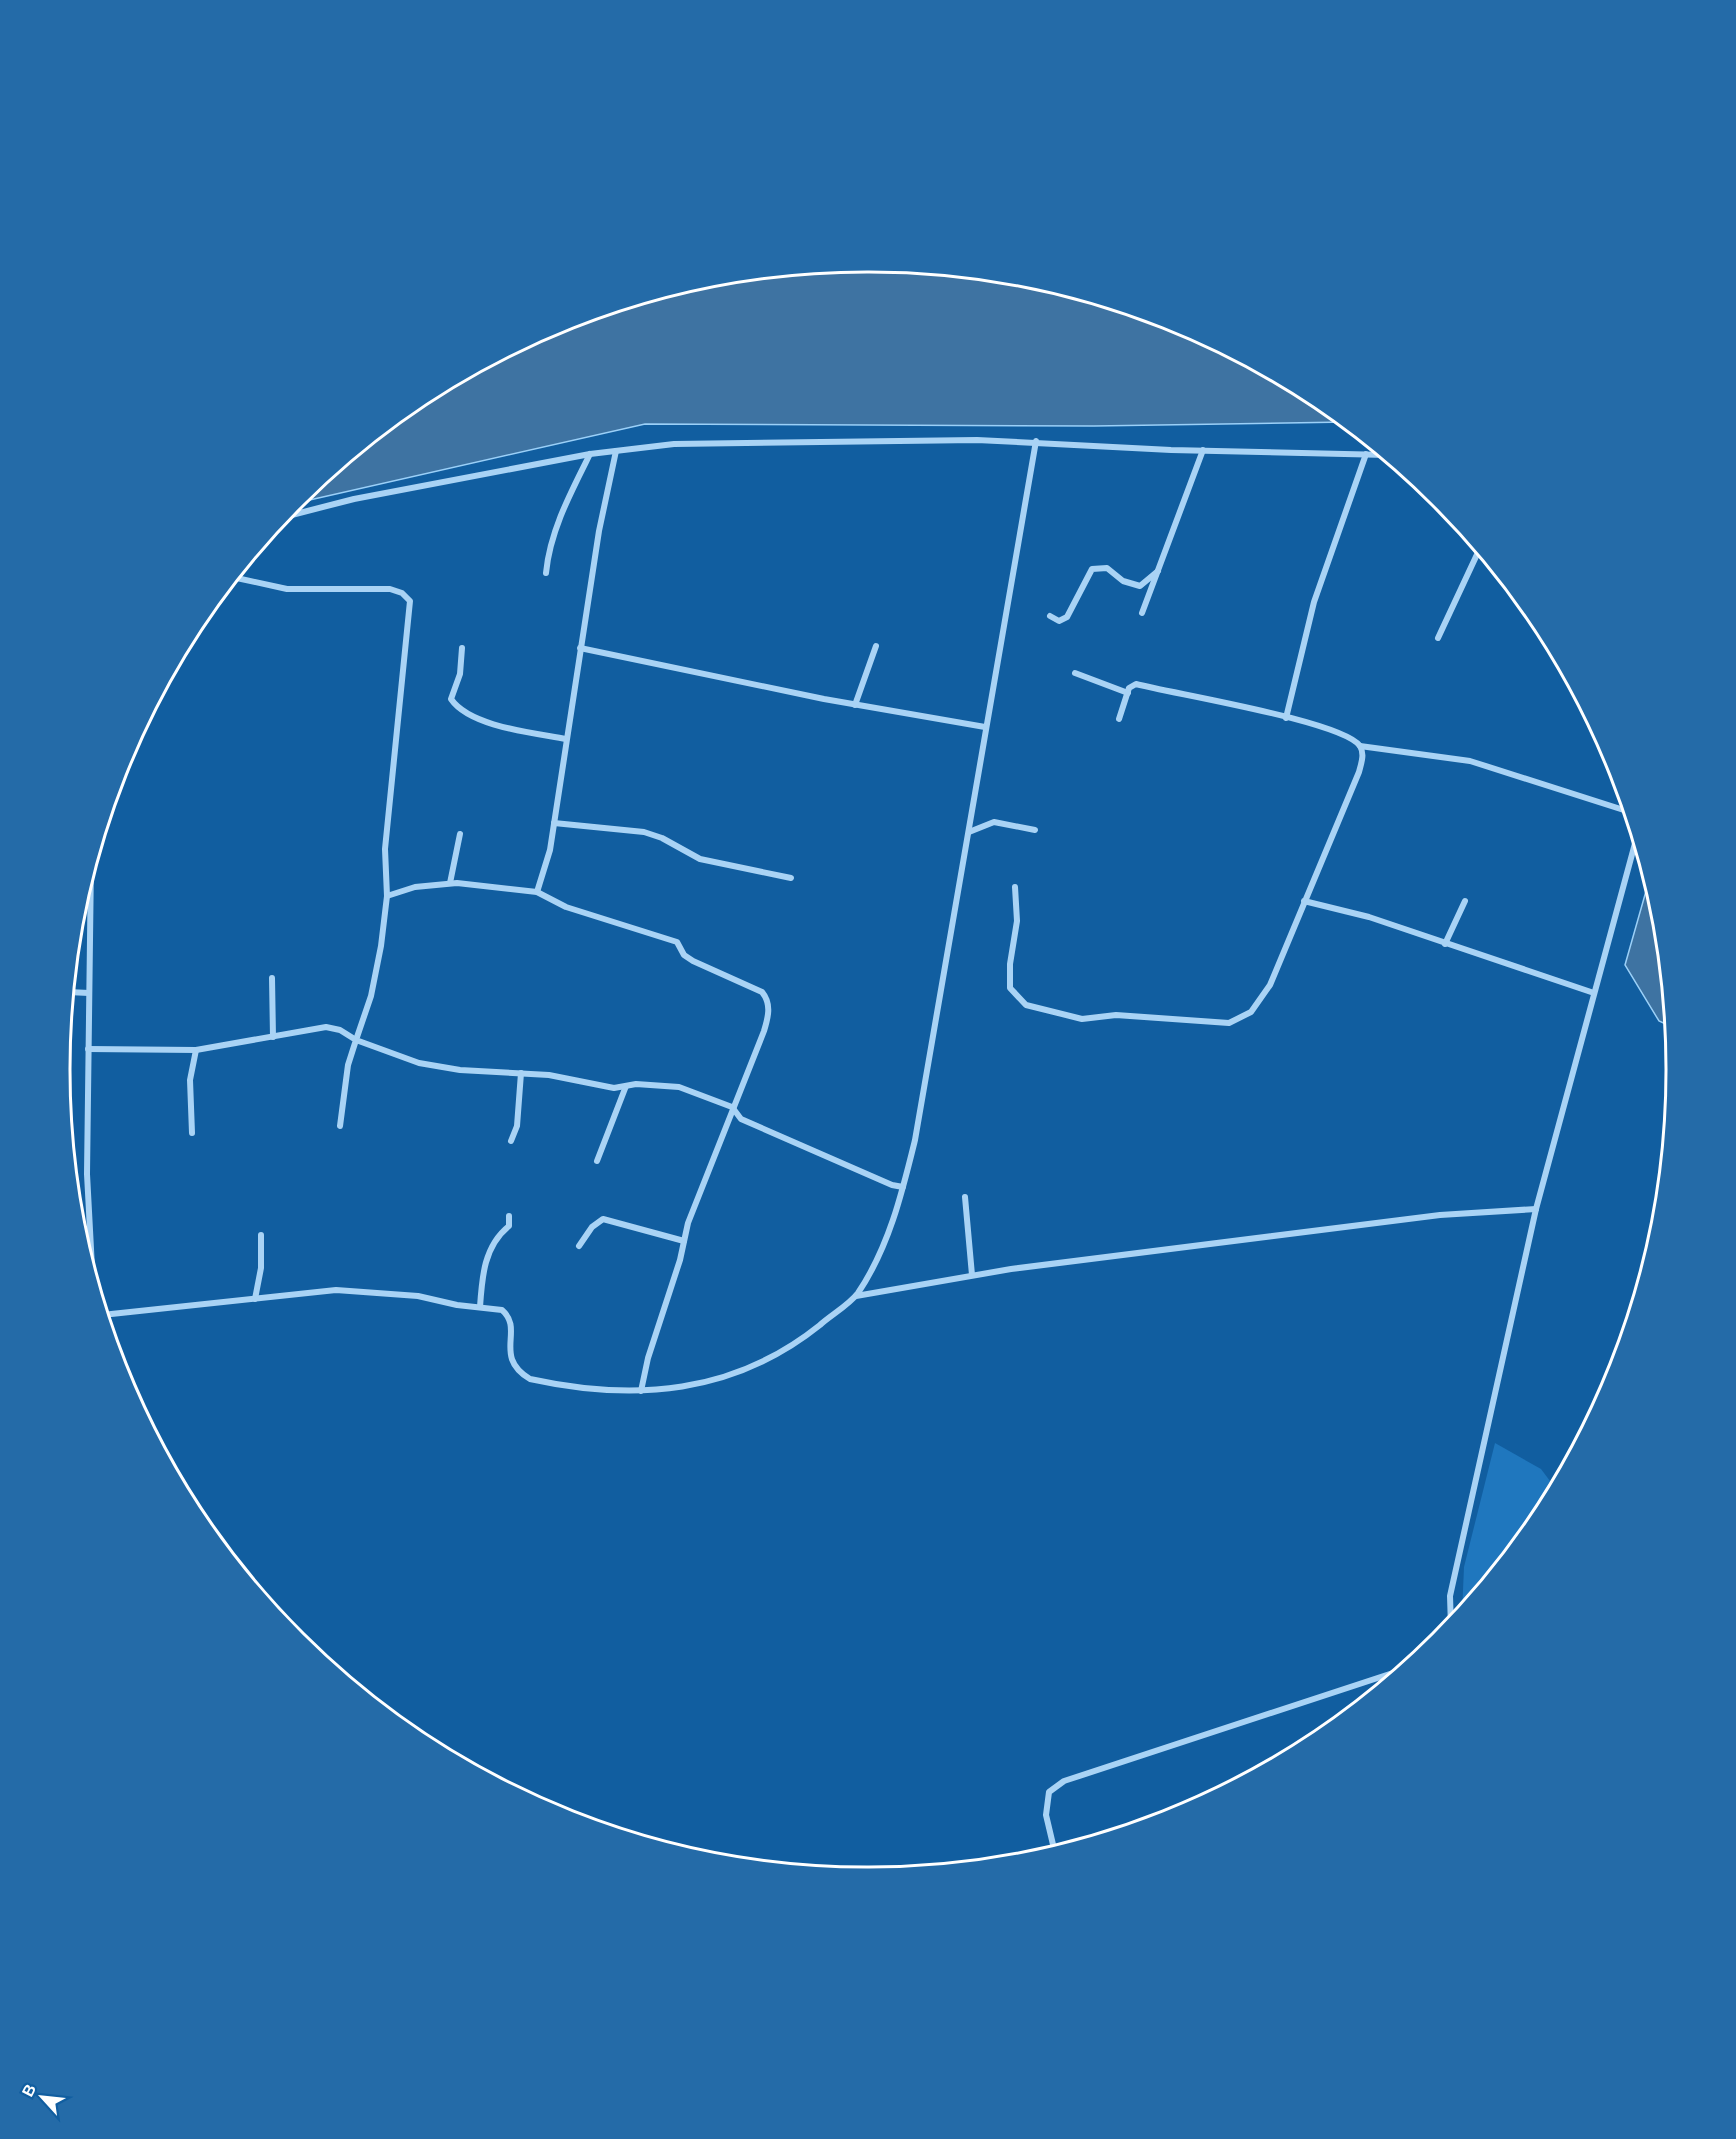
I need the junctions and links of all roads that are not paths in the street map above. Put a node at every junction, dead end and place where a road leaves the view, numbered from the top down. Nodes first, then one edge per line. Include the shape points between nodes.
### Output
1 (1036, 441) junction
2 (1203, 450) junction
3 (616, 451) junction
4 (590, 454) junction
5 (1366, 454) junction
6 (1375, 454) edge
7 (297, 514) edge
8 (1477, 555) edge
9 (1158, 570) junction
10 (546, 573) dead end
11 (239, 579) edge
12 (1142, 614) dead end
13 (1050, 616) dead end
14 (1438, 638) dead end
15 (876, 646) dead end
16 (462, 648) dead end
17 (580, 648) junction
18 (1075, 673) dead end
19 (1128, 693) junction
20 (855, 705) junction
21 (1286, 717) junction
22 (1119, 718) dead end
23 (985, 727) junction
24 (566, 739) junction
25 (1360, 746) junction
26 (1622, 809) edge
27 (554, 823) junction
28 (1035, 830) dead end
29 (969, 832) junction
30 (460, 834) dead end
31 (1634, 848) edge
32 (791, 878) dead end
33 (450, 883) junction
34 (1015, 887) dead end
35 (537, 892) junction
36 (90, 895) edge
37 (387, 896) junction
38 (1304, 901) junction
39 (1465, 901) dead end
40 (1445, 944) junction
41 (272, 978) dead end
42 (74, 992) edge
43 (89, 993) junction
44 (1594, 993) junction
45 (273, 1037) junction
46 (356, 1040) junction
47 (87, 1049) junction
48 (196, 1050) junction
49 (521, 1073) junction
50 (626, 1086) junction
51 (732, 1107) junction
52 (340, 1126) dead end
53 (192, 1133) dead end
54 (511, 1141) dead end
55 (597, 1161) dead end
56 (903, 1187) junction
57 (965, 1197) dead end
58 (1536, 1209) junction
59 (509, 1216) dead end
60 (261, 1235) dead end
61 (684, 1241) junction
62 (91, 1246) edge
63 (579, 1246) dead end
64 (972, 1275) junction
65 (856, 1296) junction
66 (255, 1299) junction
67 (480, 1307) junction
68 (109, 1314) edge
69 (641, 1391) junction
70 (1451, 1613) edge
71 (1387, 1675) edge
72 (1052, 1845) edge

1 - 2 street
1 - 3 street via 674,444
1 - 23 street
2 - 5 street
2 - 9 street
3 - 4 street
3 - 17 street
4 - 7 street
4 - 10 street via 565,504
5 - 6 street
5 - 21 street via 1314,602
8 - 14 street
9 - 12 street
9 - 13 street via 1140,586 1123,581 1107,568 1092,569 1067,616 1059,621
11 - 37 street via 287,589 390,589 410,601 385,849
15 - 20 street
16 - 24 street via 460,674 451,699 456,706 500,728
17 - 20 street
17 - 24 street
18 - 19 street
19 - 21 street via 1136,684
19 - 22 street
20 - 23 street
21 - 25 street via 1351,738
23 - 29 street
24 - 27 street
25 - 26 street via 1470,761
25 - 38 street via 1363,753 1359,772
27 - 32 street via 644,832 700,859
27 - 35 street
28 - 29 street via 994,822
29 - 56 street via 915,1140
30 - 33 street
31 - 44 street
33 - 35 street
33 - 37 street via 415,887
34 - 38 street via 1017,921 1010,988 1026,1005 1082,1019 1116,1015 1229,1023 1251,1012 1270,985
35 - 51 street via 566,907 677,942 684,955 693,961 765,995 768,1011 764,1032
36 - 43 street
37 - 46 street via 379,963
38 - 40 street via 1369,917
39 - 40 street
40 - 44 street
41 - 45 street
42 - 43 street
43 - 47 street
44 - 58 street
45 - 46 street via 326,1027
45 - 48 street
46 - 49 street via 433,1066
46 - 52 street via 348,1065
47 - 48 street
47 - 62 street
48 - 53 street via 190,1080
49 - 50 street via 608,1088
49 - 54 street via 517,1126
50 - 51 street via 679,1086
50 - 55 street
51 - 56 street via 741,1119
51 - 61 street
56 - 65 street via 882,1249
57 - 64 street
58 - 64 street via 1440,1215
58 - 70 street via 1450,1596
59 - 67 street via 509,1226 489,1248
60 - 66 street via 261,1268
61 - 63 street via 603,1219
61 - 69 street
64 - 65 street
65 - 69 street via 804,1338 750,1368 701,1384
66 - 67 street via 336,1290 373,1291
66 - 68 street
67 - 69 street via 506,1314 512,1363 530,1379
71 - 72 street via 1064,1780 1049,1792 1046,1815

